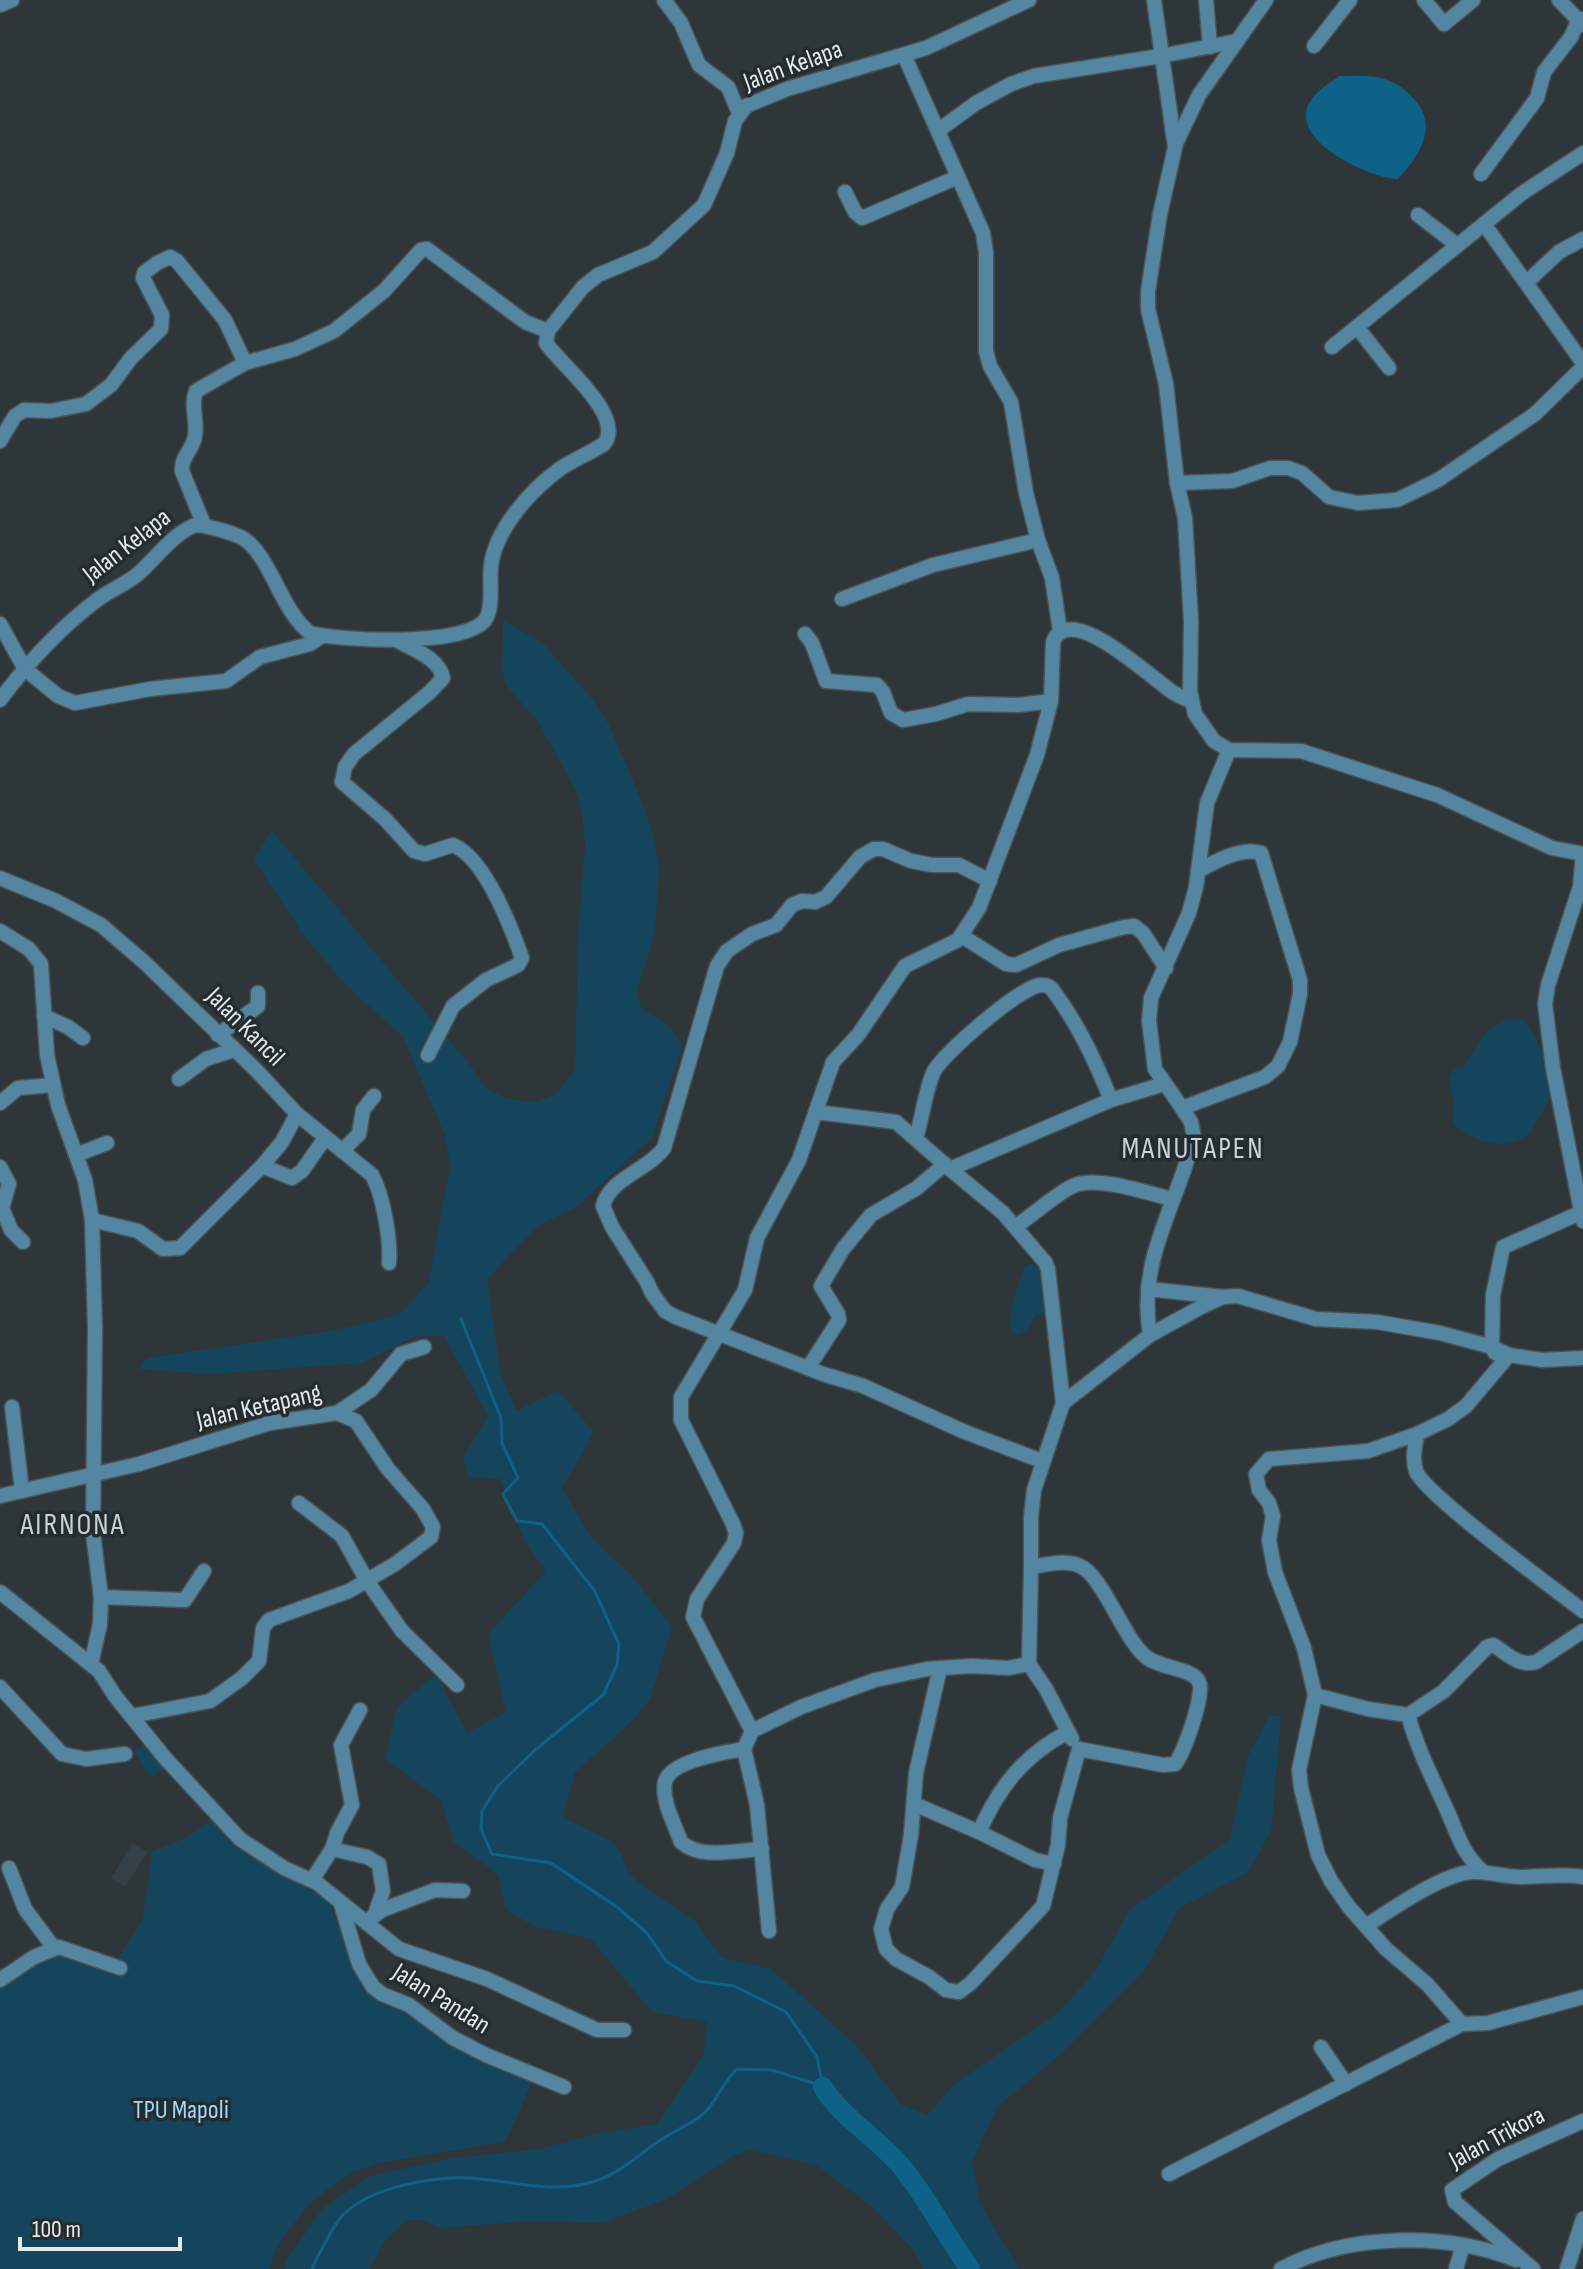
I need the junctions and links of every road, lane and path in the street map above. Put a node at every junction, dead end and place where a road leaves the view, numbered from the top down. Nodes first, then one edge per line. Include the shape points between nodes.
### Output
1 (12, 0) edge
2 (664, 0) edge
3 (1029, 0) edge
4 (1154, 0) edge
5 (1206, 0) edge
6 (1266, 0) edge
7 (1350, 0) edge
8 (1424, 0) edge
9 (1473, 0) edge
10 (1559, 0) edge
11 (0, 5) edge
12 (1581, 22) edge
13 (1237, 41) junction
14 (1314, 46) dead end
15 (1210, 47) junction
16 (904, 55) junction
17 (1161, 56) junction
18 (739, 113) junction
19 (939, 130) junction
20 (1175, 147) junction
21 (1583, 153) edge
22 (1481, 174) dead end
23 (958, 177) junction
24 (845, 192) dead end
25 (1418, 215) dead end
26 (1484, 224) junction
27 (1583, 239) edge
28 (1457, 245) junction
29 (1527, 282) junction
30 (1357, 327) junction
31 (548, 331) junction
32 (1332, 347) dead end
33 (1583, 361) edge
34 (245, 363) junction
35 (1389, 368) dead end
36 (0, 441) edge
37 (1177, 483) junction
38 (204, 525) junction
39 (1038, 540) junction
40 (842, 599) dead end
41 (0, 624) edge
42 (1060, 631) junction
43 (805, 634) dead end
44 (322, 636) junction
45 (398, 641) junction
46 (25, 669) junction
47 (0, 700) edge
48 (1051, 701) junction
49 (1191, 701) junction
50 (1229, 750) junction
51 (1583, 854) edge
52 (1198, 871) junction
53 (0, 878) edge
54 (990, 881) junction
55 (1580, 895) edge
56 (0, 931) edge
57 (962, 936) junction
58 (1166, 968) junction
59 (258, 993) dead end
60 (44, 1016) junction
61 (218, 1035) junction
62 (83, 1038) dead end
63 (234, 1050) junction
64 (428, 1055) dead end
65 (179, 1079) dead end
66 (1164, 1084) junction
67 (53, 1085) junction
68 (374, 1096) dead end
69 (1111, 1100) junction
70 (0, 1103) edge
71 (1182, 1108) junction
72 (816, 1112) junction
73 (297, 1114) junction
74 (325, 1138) junction
75 (916, 1138) junction
76 (107, 1143) dead end
77 (342, 1151) junction
78 (76, 1155) junction
79 (262, 1166) junction
80 (948, 1166) junction
81 (0, 1167) edge
82 (1172, 1199) junction
83 (1581, 1217) edge
84 (92, 1220) junction
85 (1016, 1226) junction
86 (23, 1242) dead end
87 (389, 1263) dead end
88 (1150, 1267) junction
89 (1148, 1289) junction
90 (1171, 1292) junction
91 (1223, 1297) junction
92 (1190, 1313) junction
93 (721, 1333) junction
94 (1150, 1335) junction
95 (424, 1347) dead end
96 (1492, 1347) junction
97 (1583, 1358) edge
98 (1504, 1359) junction
99 (808, 1368) junction
100 (1063, 1403) junction
101 (12, 1407) dead end
102 (337, 1413) junction
103 (1417, 1434) junction
104 (1042, 1461) junction
105 (92, 1477) junction
106 (22, 1491) junction
107 (0, 1496) edge
108 (299, 1503) dead end
109 (1031, 1567) junction
110 (204, 1571) dead end
111 (367, 1581) junction
112 (0, 1592) edge
113 (101, 1597) junction
114 (1583, 1611) edge
115 (1583, 1631) edge
116 (91, 1664) junction
117 (1029, 1664) junction
118 (940, 1668) junction
119 (457, 1685) dead end
120 (0, 1687) edge
121 (1315, 1695) junction
122 (360, 1710) dead end
123 (1408, 1715) junction
124 (132, 1716) junction
125 (752, 1731) junction
126 (1068, 1732) junction
127 (744, 1749) junction
128 (1079, 1749) junction
129 (125, 1754) dead end
130 (914, 1804) junction
131 (979, 1832) junction
132 (332, 1849) junction
133 (762, 1849) junction
134 (1054, 1864) junction
135 (9, 1868) dead end
136 (1483, 1872) junction
137 (1583, 1877) edge
138 (312, 1880) junction
139 (463, 1891) dead end
140 (341, 1904) junction
141 (371, 1917) junction
142 (1366, 1926) junction
143 (769, 1931) dead end
144 (54, 1948) junction
145 (120, 1968) dead end
146 (0, 1980) edge
147 (1583, 1997) edge
148 (1462, 2024) junction
149 (624, 2030) dead end
150 (1321, 2047) dead end
151 (1346, 2084) junction
152 (564, 2087) dead end
153 (1583, 2121) edge
154 (1169, 2174) dead end
155 (1583, 2219) edge
156 (1463, 2245) junction
157 (1532, 2268) edge
158 (1281, 2269) edge
159 (1456, 2269) edge
160 (1567, 2269) edge

1 - 11 street
2 - 18 street via 681,23 699,65 728,87
3 - 16 street, Jalan Kelapa
4 - 17 street
5 - 15 street
6 - 13 street
7 - 14 street
8 - 9 street via 1444,24
10 - 12 street
12 - 22 street via 1544,72 1537,98
13 - 15 street
13 - 20 street via 1199,95
15 - 17 street
16 - 18 street, Jalan Kelapa via 787,89
16 - 19 street
17 - 19 street via 1025,79 976,103
17 - 20 street
18 - 31 street, Jalan Kelapa via 707,200 646,256 598,275 583,287
19 - 23 street
20 - 37 street via 1148,309 1168,400
21 - 26 street
23 - 24 street via 862,218
23 - 39 street via 983,233 986,351 1011,402
25 - 28 street
26 - 28 street
26 - 29 street
27 - 29 street via 1559,252
28 - 30 street
29 - 33 street
30 - 32 street
30 - 35 street
31 - 34 street via 525,322 424,249 384,291 334,331
31 - 45 street via 546,343 593,395 609,422 609,438 550,477 504,526 491,565 484,622 462,632
33 - 37 street via 1523,423 1438,480 1397,500 1358,503 1329,497 1302,473 1288,468 1270,468 1232,481
34 - 36 street via 225,320 170,257 143,278 162,315 161,329 111,385 86,404 24,410
34 - 38 street via 194,394 195,436 182,471
37 - 49 street via 1187,544
38 - 44 street, Jalan Kelapa via 252,545 303,626
38 - 46 street, Jalan Kelapa via 177,536 130,580 96,601
39 - 40 street via 933,565
39 - 42 street via 1052,578
41 - 46 street
42 - 48 street via 1053,642
42 - 49 street via 1071,628 1100,639
43 - 48 street via 826,681 877,685 891,713 903,720 968,704
44 - 45 street
44 - 46 street via 260,657 226,681 85,702 58,696
45 - 64 street via 434,662 443,678 354,754 342,782 414,851 425,854 453,845 464,852 496,895 522,958 453,1006
46 - 47 street, Jalan Kelapa
48 - 54 street via 1037,755
49 - 50 street via 1204,730
50 - 51 street via 1301,751 1437,795 1552,848
50 - 52 street via 1207,803
51 - 55 street
52 - 58 street via 1189,913
52 - 71 street via 1235,854 1261,853 1300,994 1290,1042 1274,1070
53 - 61 street, Jalan Kancil via 101,925
54 - 57 street
54 - 93 street via 959,865 932,865 874,849 860,857 826,897 792,905 776,925 752,934 719,961 664,1148 610,1190 603,1206 665,1311
55 - 83 street via 1545,1004
56 - 60 street via 29,949 41,964
57 - 58 street via 1016,965 1059,945 1134,926
57 - 72 street via 912,961 894,978 862,1029 833,1062
58 - 66 street via 1151,998 1149,1021 1155,1069
59 - 61 street via 258,1006
60 - 62 street
60 - 67 street
61 - 63 street, Jalan Kancil
63 - 65 street via 206,1059
63 - 73 street, Jalan Kancil
66 - 69 street
66 - 71 street
67 - 70 street via 18,1088
67 - 78 street
68 - 77 street via 363,1110 359,1134
69 - 75 street via 1076,1023 1052,989 1037,986 1003,1007 945,1058 932,1076
69 - 80 street
71 - 82 street via 1194,1137
72 - 75 street via 890,1120
72 - 93 street via 799,1160 757,1238 745,1290
73 - 74 street, Jalan Kancil
73 - 79 street
74 - 77 street, Jalan Kancil
74 - 79 street via 292,1178
75 - 80 street
76 - 78 street
77 - 87 street, Jalan Kancil via 372,1175 378,1187
78 - 84 street
79 - 84 street via 178,1248 163,1249 138,1231
80 - 85 street
80 - 99 street via 871,1215 843,1249 821,1286 839,1320
81 - 86 street via 9,1184 2,1208
82 - 85 street via 1081,1183
82 - 88 street
83 - 96 street via 1503,1247 1493,1295
84 - 105 street
85 - 100 street via 1048,1269
88 - 89 street
88 - 90 street
89 - 90 street
89 - 94 street
90 - 91 street
90 - 92 street
91 - 92 street
91 - 96 street via 1254,1299 1316,1319 1449,1334
92 - 94 street
93 - 99 street
93 - 125 street via 684,1392 679,1412 736,1537 692,1612
94 - 100 street
95 - 102 street via 401,1354 371,1390
96 - 98 street
97 - 98 street
98 - 103 street via 1466,1406
99 - 104 street
100 - 104 street
101 - 106 street
102 - 105 street, Jalan Ketapang via 249,1428
102 - 111 street, Jalan Ketapang via 356,1421 433,1527 424,1543
103 - 114 street via 1415,1469 1421,1480
103 - 121 street via 1368,1451 1269,1459 1256,1474 1273,1516 1269,1540 1275,1572 1304,1648
104 - 109 street via 1031,1517
105 - 106 street, Jalan Ketapang
105 - 113 street
106 - 107 street, Jalan Ketapang
108 - 111 street via 342,1536
109 - 117 street
109 - 128 street via 1081,1566 1141,1653 1157,1664 1192,1673 1201,1686 1175,1764
110 - 113 street via 185,1600
111 - 119 street via 402,1631
111 - 124 street, Jalan Ketapang via 269,1620 259,1661 213,1700
112 - 116 street
113 - 116 street
115 - 123 street via 1528,1665 1493,1645 1487,1647 1444,1691
116 - 124 street
117 - 118 street
117 - 126 street
118 - 125 street via 875,1680
118 - 130 street
120 - 129 street via 62,1754 86,1759
121 - 123 street
121 - 142 street via 1301,1754 1301,1788 1318,1855 1340,1895
122 - 132 street via 341,1745 352,1805
123 - 136 street via 1461,1847
124 - 138 street via 229,1830 284,1868
125 - 127 street
126 - 128 street
126 - 131 street via 1013,1773
127 - 133 street
127 - 133 street via 708,1756 670,1773 665,1792 687,1848
128 - 134 street
130 - 131 street
130 - 134 street via 902,1887 883,1917 882,1936 889,1953 946,1990 959,1992 971,1983 1036,1915 1047,1897
131 - 134 street
132 - 138 street
132 - 141 street via 379,1864 383,1891
133 - 143 street
135 - 144 street via 25,1909
136 - 137 street
136 - 142 street via 1457,1875
138 - 140 street
139 - 141 street via 435,1890
140 - 141 street
140 - 152 street, Jalan Pandan via 359,1964 373,1987 464,2044
141 - 149 street via 399,1949 487,1979 597,2030
142 - 148 street
144 - 145 street
144 - 146 street
147 - 148 street via 1488,2023
148 - 151 street
150 - 151 street
151 - 154 street
153 - 157 street, Jalan Trikora via 1498,2159 1452,2190 1455,2202
155 - 160 street
156 - 157 street via 1495,2251
156 - 158 street via 1421,2240 1375,2243 1325,2251
156 - 159 street

